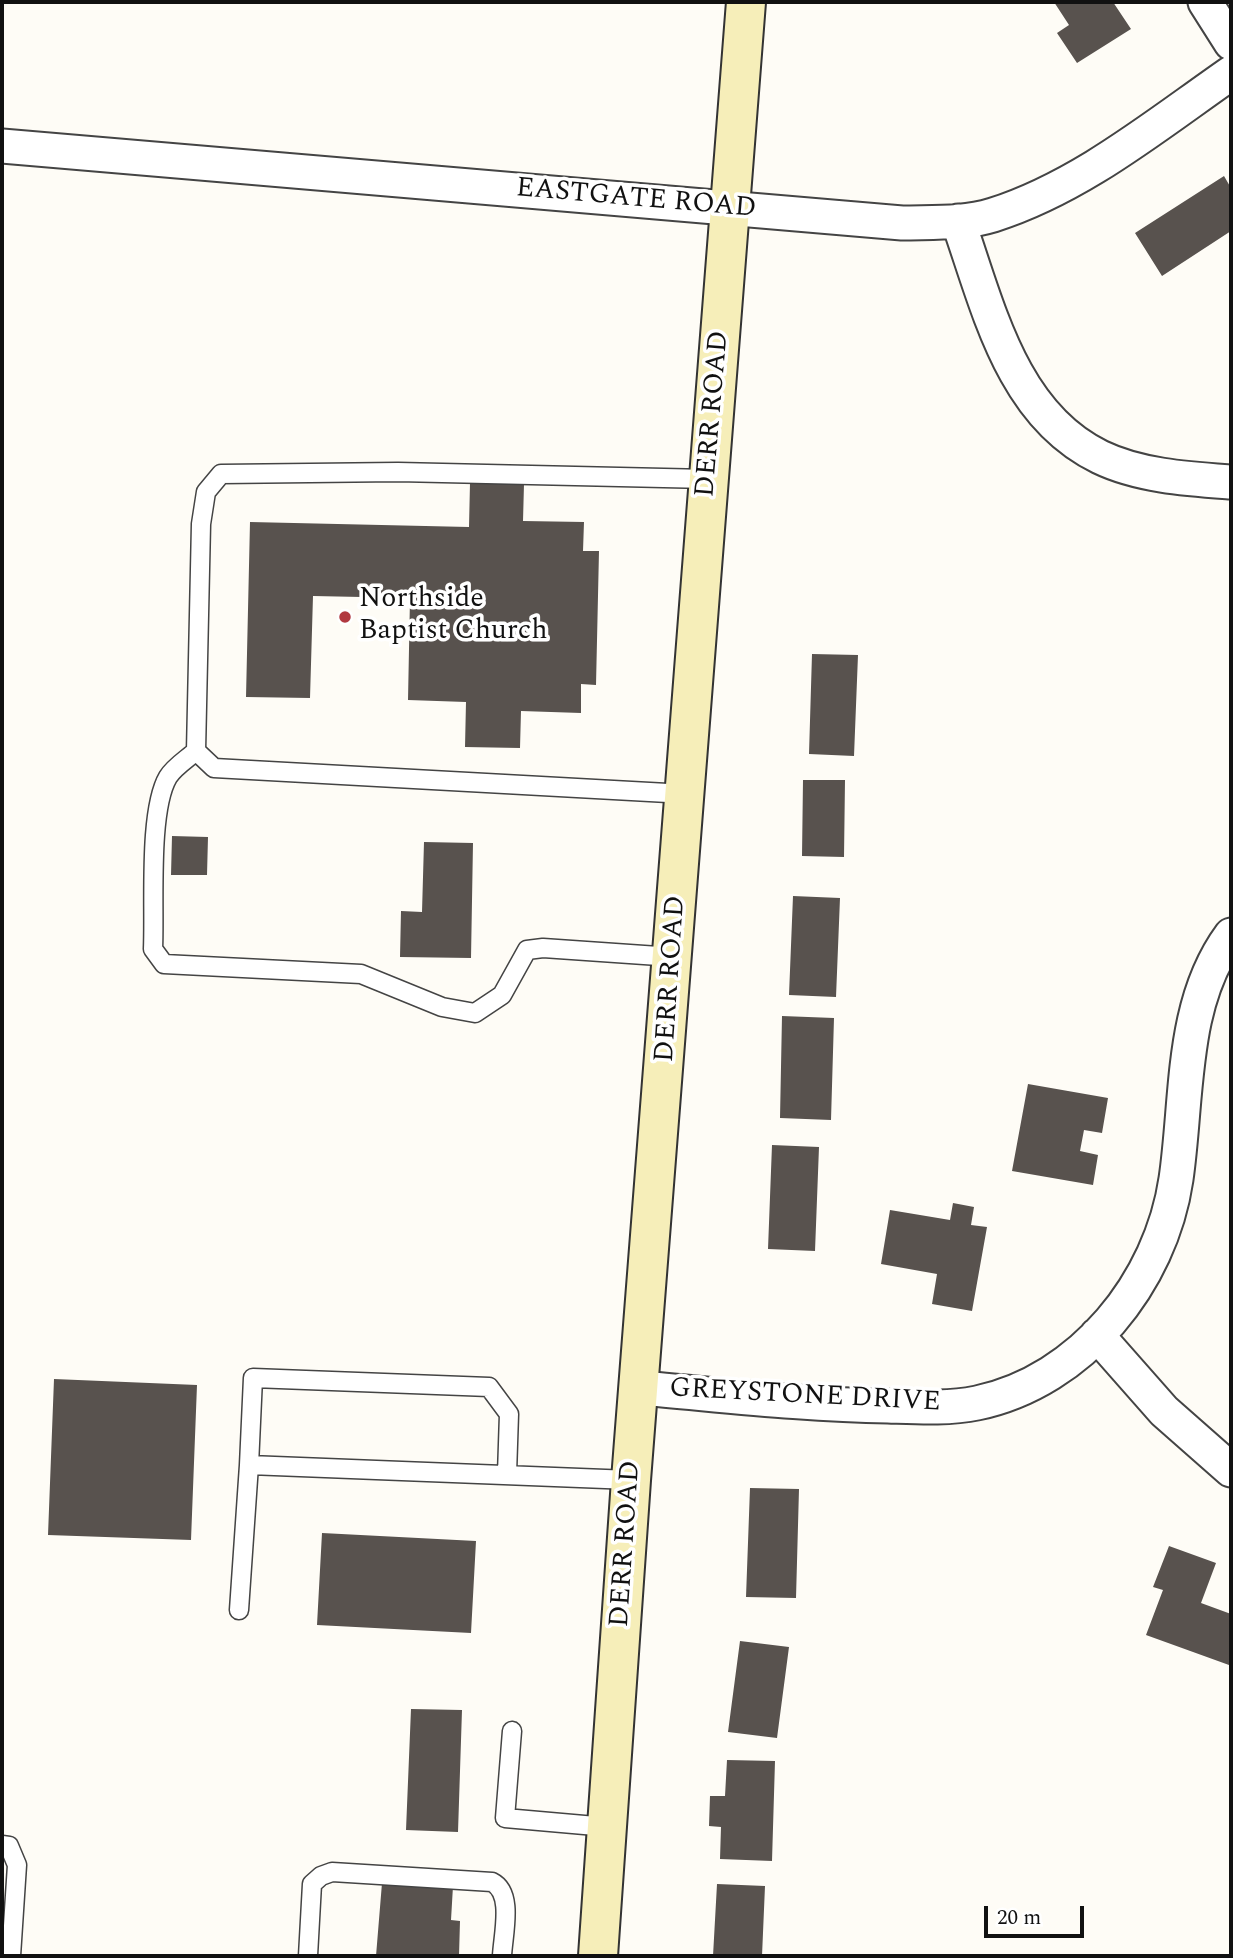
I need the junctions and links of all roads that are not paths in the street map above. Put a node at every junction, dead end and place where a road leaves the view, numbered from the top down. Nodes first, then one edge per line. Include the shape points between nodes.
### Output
1 (746, 2) edge
2 (1205, 2) edge
3 (1231, 43) edge
4 (1231, 73) edge
5 (2, 146) edge
6 (731, 209) junction
7 (958, 221) junction
8 (708, 479) junction
9 (1231, 482) edge
10 (196, 751) junction
11 (686, 794) junction
12 (1231, 935) edge
13 (673, 957) junction
14 (1097, 1335) junction
15 (640, 1388) junction
16 (249, 1465) junction
17 (1231, 1469) edge
18 (507, 1474) junction
19 (631, 1480) junction
20 (239, 1610) dead end
21 (512, 1731) dead end
22 (607, 1827) junction
23 (2, 1845) edge
24 (11, 1956) edge
25 (308, 1956) edge
26 (502, 1956) edge
27 (598, 1956) edge

1 - 6 street, DERR ROAD
2 - 3 street
4 - 7 street, EASTGATE ROAD via 1107,160 1042,195 991,215
5 - 6 street, EASTGATE ROAD
6 - 7 street, EASTGATE ROAD via 902,223
6 - 8 street, DERR ROAD
7 - 9 street via 1000,339 1022,384 1071,440 1102,458 1145,471
8 - 10 lane via 398,472 221,474 205,492 201,524
8 - 11 street, DERR ROAD
10 - 11 lane via 214,768
10 - 13 lane via 169,774 162,792 156,835 153,949 164,964 361,974 442,1007 475,1013 502,995 527,950
11 - 13 street, DERR ROAD
12 - 14 street, GREYSTONE DRIVE via 1203,983 1195,1017 1176,1182 1164,1232 1127,1301
13 - 15 street, DERR ROAD
14 - 15 street, GREYSTONE DRIVE via 1055,1369 1022,1388 978,1403 856,1406
14 - 17 street via 1164,1411
15 - 19 street, DERR ROAD
16 - 18 lane
16 - 18 lane via 253,1378 489,1387 509,1414
16 - 20 lane
18 - 19 lane
19 - 22 street, DERR ROAD
21 - 22 lane via 505,1818
22 - 27 street, DERR ROAD
23 - 24 lane via 9,1846 17,1865
25 - 26 lane via 312,1884 332,1872 492,1881 505,1896

